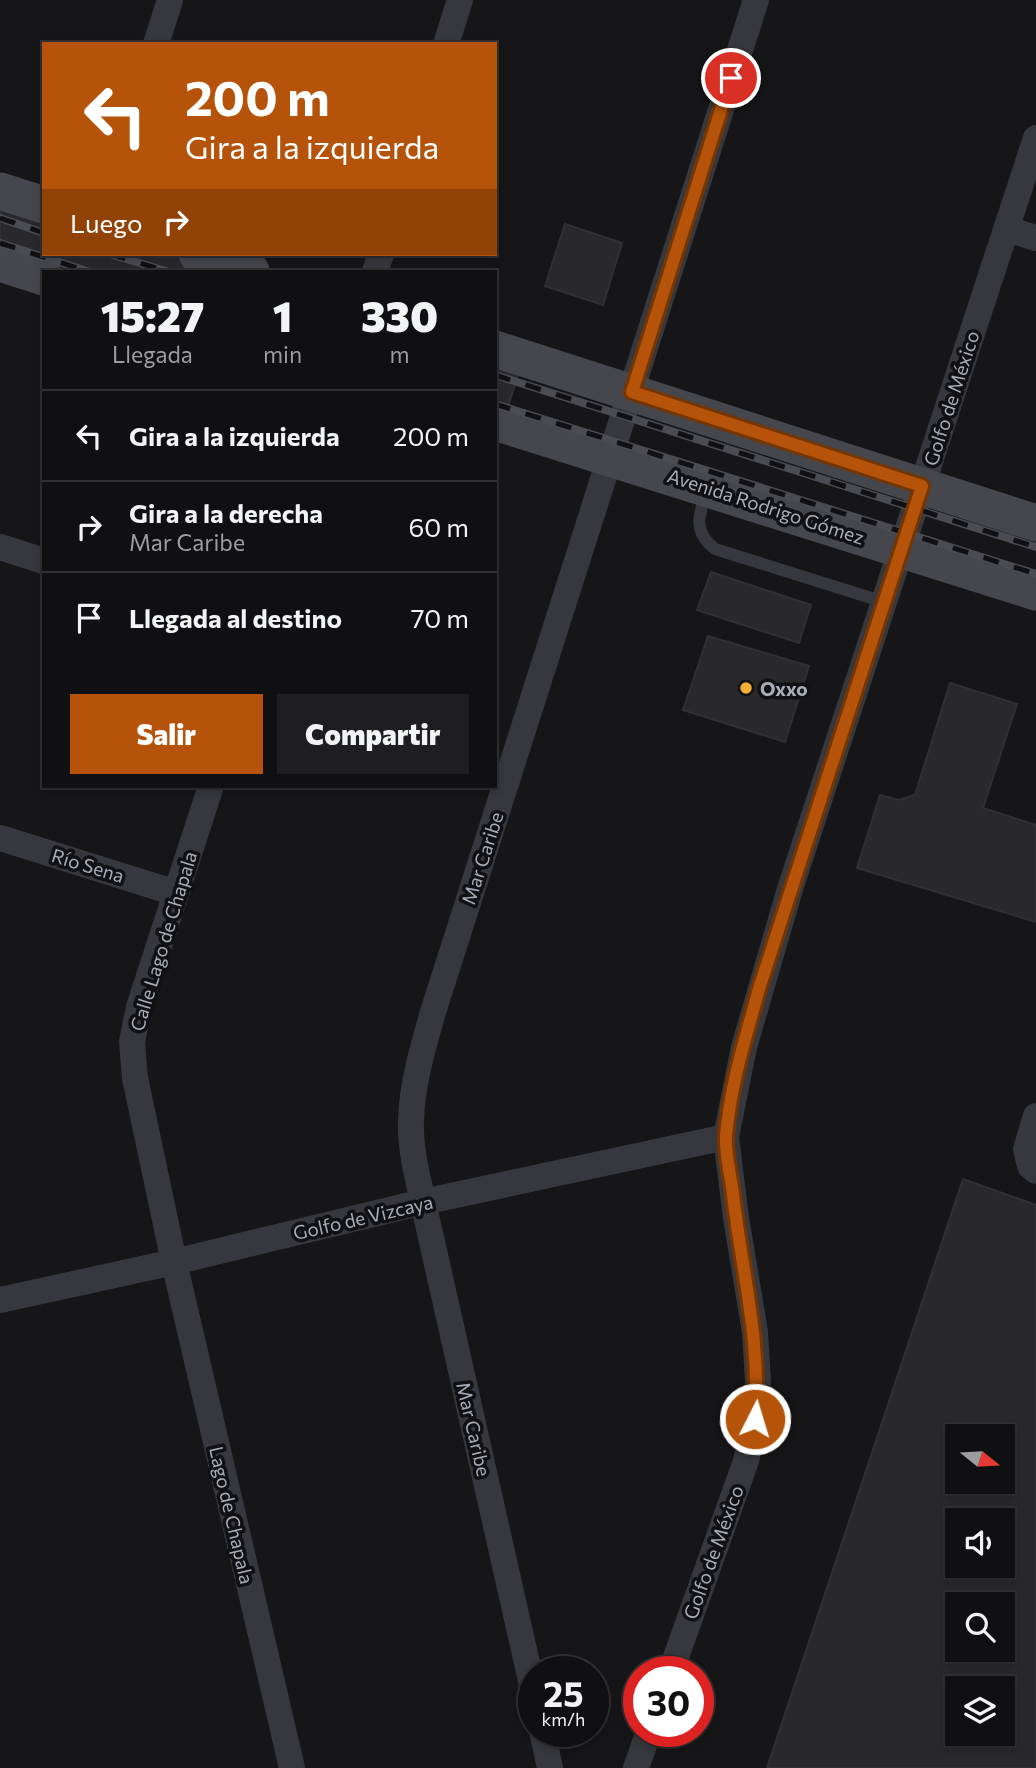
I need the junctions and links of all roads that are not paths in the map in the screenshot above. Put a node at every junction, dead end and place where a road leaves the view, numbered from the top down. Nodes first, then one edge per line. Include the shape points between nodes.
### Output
1 (170, 0) edge
2 (460, 0) edge
3 (755, 0) edge
4 (157, 42) edge
5 (447, 42) edge
6 (1036, 138) edge
7 (0, 191) edge
8 (42, 204) edge
9 (1007, 229) junction
10 (1036, 238) edge
11 (203, 256) edge
12 (0, 263) edge
13 (248, 270) edge
14 (42, 276) edge
15 (497, 350) edge
16 (632, 392) junction
17 (497, 423) edge
18 (612, 458) junction
19 (922, 486) junction
20 (708, 487) junction
21 (1036, 523) edge
22 (0, 547) edge
23 (902, 549) junction
24 (42, 560) edge
25 (1036, 592) edge
26 (884, 602) junction
27 (210, 788) edge
28 (0, 838) edge
29 (176, 893) junction
30 (1036, 1116) edge
31 (726, 1137) junction
32 (1033, 1169) edge
33 (423, 1202) junction
34 (174, 1262) junction
35 (0, 1300) edge
36 (525, 1656) edge
37 (676, 1656) edge
38 (546, 1747) edge
39 (643, 1747) edge
40 (292, 1768) edge
41 (551, 1768) edge
42 (636, 1768) edge

1 - 4 street
2 - 5 street
3 - 16 street, Mar Caribe
6 - 9 street, Golfo de México
7 - 8 main road
9 - 10 street
9 - 19 street, Golfo de México
11 - 13 main road
12 - 14 main road
15 - 16 main road
16 - 18 street, Mar Caribe
16 - 19 main road
17 - 18 main road, Avenida Rodrigo Gómez
18 - 20 main road, Avenida Rodrigo Gómez
18 - 33 street, Mar Caribe via 418,1065 411,1120
19 - 21 main road
19 - 23 street, Golfo de México
20 - 23 main road, Avenida Rodrigo Gómez
20 - 26 lane via 698,529 703,540 715,548
22 - 24 street
23 - 25 main road, Avenida Rodrigo Gómez
23 - 26 street, Golfo de México
26 - 31 street, Golfo de México via 763,977
27 - 29 street, Calle Lago de Chapala
28 - 29 street, Río Sena
29 - 34 street, Calle Lago de Chapala via 132,1042 135,1078
30 - 32 street via 1026,1149
31 - 33 street, Golfo de Vizcaya
31 - 37 street, Golfo de México via 755,1332 755,1419 746,1461
33 - 34 street, Golfo de Vizcaya
33 - 36 street, Mar Caribe
34 - 35 street, Golfo de Vizcaya
34 - 40 street, Lago de Chapala
38 - 41 street
39 - 42 street

